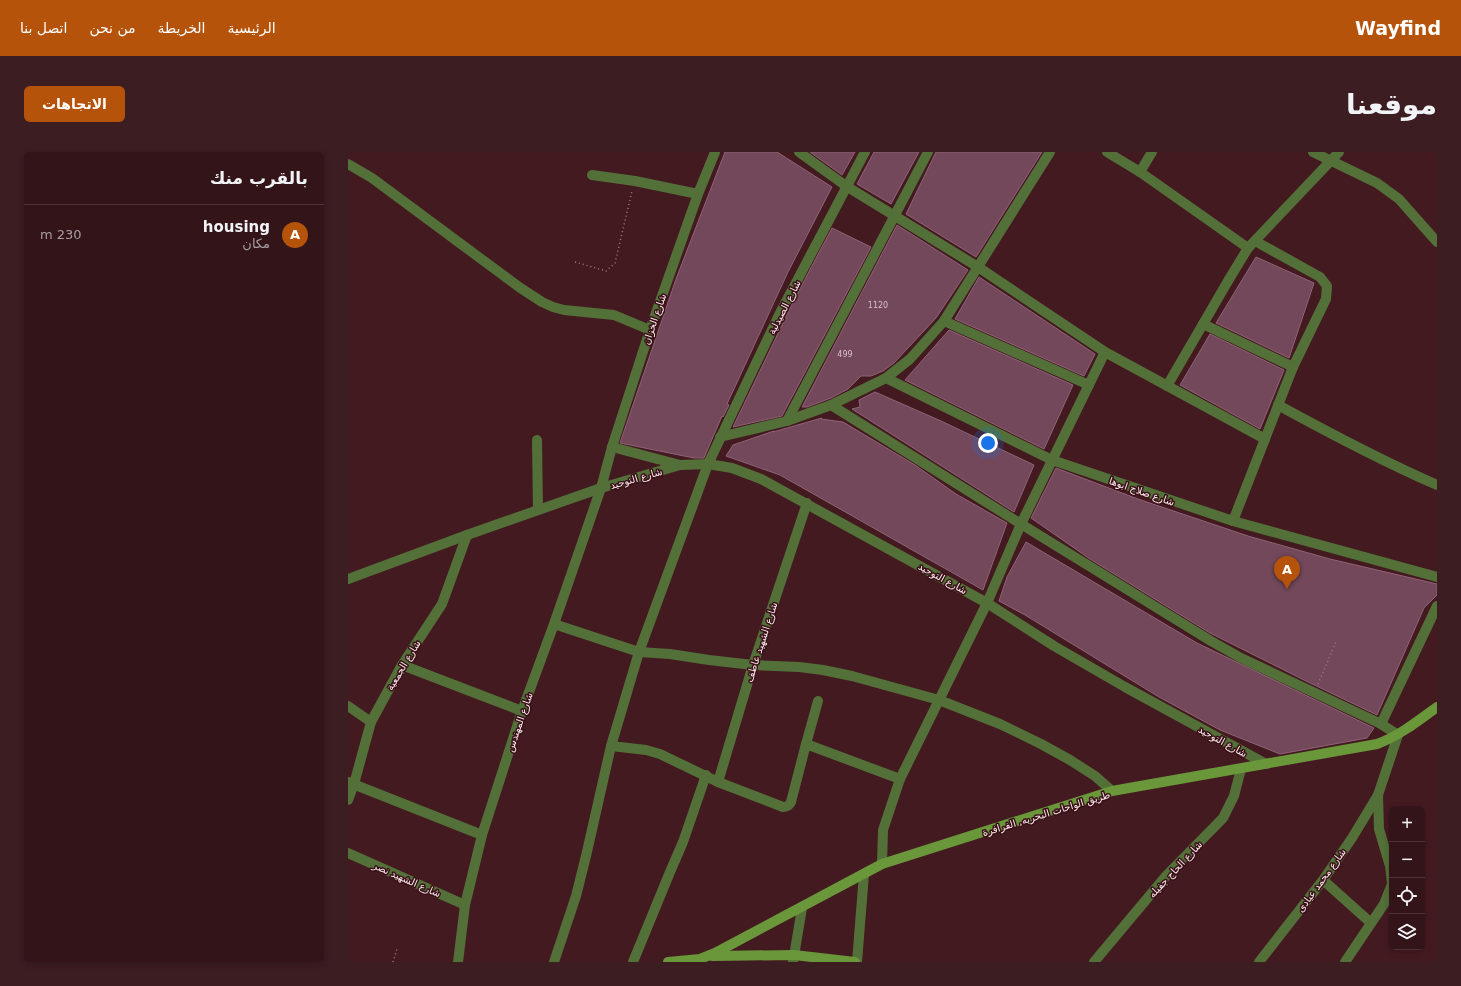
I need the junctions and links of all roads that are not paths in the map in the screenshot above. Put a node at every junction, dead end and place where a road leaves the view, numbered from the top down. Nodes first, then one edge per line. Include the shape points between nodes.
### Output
1 (715, 152) edge
2 (799, 152) edge
3 (864, 152) edge
4 (928, 152) edge
5 (1050, 152) edge
6 (1107, 152) edge
7 (1152, 152) edge
8 (1313, 152) edge
9 (1339, 152) edge
10 (1331, 161) junction
11 (348, 164) edge
12 (1140, 172) junction
13 (592, 175) dead end
14 (846, 186) junction
15 (698, 194) junction
16 (895, 216) junction
17 (1437, 242) edge
18 (1252, 245) junction
19 (978, 267) junction
20 (944, 321) junction
21 (1203, 324) junction
22 (650, 330) junction
23 (1105, 352) junction
24 (1293, 367) junction
25 (886, 378) junction
26 (1089, 384) junction
27 (1167, 386) junction
28 (831, 405) junction
29 (1278, 405) junction
30 (787, 421) junction
31 (720, 437) junction
32 (1265, 439) junction
33 (537, 440) dead end
34 (612, 447) junction
35 (1052, 460) junction
36 (708, 464) junction
37 (680, 465) junction
38 (1437, 485) edge
39 (601, 488) junction
40 (807, 503) junction
41 (538, 510) junction
42 (1233, 521) junction
43 (1020, 524) junction
44 (467, 535) junction
45 (1437, 577) edge
46 (348, 579) edge
47 (987, 603) junction
48 (1437, 606) edge
49 (554, 624) junction
50 (639, 652) junction
51 (402, 664) junction
52 (753, 665) junction
53 (939, 700) junction
54 (818, 701) dead end
55 (348, 706) edge
56 (1437, 708) edge
57 (522, 711) junction
58 (371, 722) junction
59 (1381, 724) junction
60 (1398, 735) junction
61 (806, 744) junction
62 (611, 746) junction
63 (1266, 764) junction
64 (1241, 769) junction
65 (706, 776) junction
66 (900, 779) junction
67 (718, 782) junction
68 (351, 783) edge
69 (1112, 791) junction
70 (1378, 795) junction
71 (348, 800) edge
72 (482, 835) junction
73 (348, 854) edge
74 (882, 864) junction
75 (864, 874) junction
76 (1323, 880) junction
77 (465, 905) junction
78 (802, 908) junction
79 (1371, 923) junction
80 (708, 957) junction
81 (794, 958) edge
82 (458, 962) edge
83 (554, 962) edge
84 (633, 962) edge
85 (668, 962) edge
86 (856, 962) edge
87 (1094, 962) edge
88 (1258, 962) edge
89 (1345, 962) edge

1 - 15 street, شارع الخزان
2 - 14 street
3 - 14 street, شارع الصيدلية
4 - 16 street
5 - 19 street
6 - 12 street
7 - 12 street
8 - 10 street
9 - 10 street
10 - 17 street via 1389,191
10 - 18 street
11 - 22 street via 372,178 542,302 564,310 614,315
12 - 18 street
13 - 15 street
14 - 16 street
14 - 31 street, شارع الصيدلية
15 - 22 street, شارع الخزان
16 - 19 street
16 - 30 street
18 - 21 street
18 - 24 street via 1320,277 1327,286 1326,299
19 - 20 street
19 - 23 street
20 - 25 street via 910,359
20 - 26 street
21 - 24 street
21 - 27 street
22 - 34 street, شارع الخزان
23 - 26 street
23 - 27 street
24 - 29 street
25 - 28 street
25 - 35 street, شارع صلاح ابوها
26 - 35 street
27 - 32 street
28 - 30 street
28 - 43 street
29 - 32 street
29 - 38 street via 1348,443
30 - 31 street
31 - 36 street, شارع الصيدلية
32 - 42 street
33 - 41 street
34 - 37 street
34 - 39 street, شارع الخزان
35 - 42 street, شارع صلاح ابوها
35 - 43 street
36 - 37 street, شارع التوحيد
36 - 40 street, شارع التوحيد via 732,468 761,479
36 - 50 street, شارع الصيدلية
37 - 39 street, شارع التوحيد
39 - 41 street, شارع التوحيد
39 - 49 street, شارع المهندس
40 - 47 street, شارع التوحيد
40 - 52 street, شارع الشهيد عاطف
41 - 44 street, شارع التوحيد
42 - 45 street, شارع صلاح ابوها
43 - 47 street
43 - 59 street via 1241,658
44 - 46 street, شارع التوحيد
44 - 51 street, شارع الجمعية via 442,604
47 - 53 street
47 - 63 street, شارع التوحيد via 1125,687
48 - 59 street
49 - 50 street
49 - 57 street, شارع المهندس
50 - 52 street
50 - 62 street, شارع الصيدلية
51 - 57 street
51 - 58 street, شارع الجمعية
52 - 53 street via 823,670
52 - 67 street, شارع الشهيد عاطف
53 - 66 street
53 - 69 street via 1000,724 1041,744 1095,776
54 - 61 street
55 - 58 street
56 - 60 main road, طريق الواحات البحريه, الفرافرة
57 - 72 street, شارع المهندس
58 - 68 street, شارع الجمعية
59 - 60 street
60 - 63 main road, طريق الواحات البحريه, الفرافرة via 1377,744
60 - 70 street
61 - 66 street
61 - 67 street via 791,802 786,807
62 - 65 street via 660,754
62 - 83 street, شارع الصيدلية via 576,896
63 - 64 main road, طريق الواحات البحريه, الفرافرة
64 - 69 main road, طريق الواحات البحريه, الفرافرة
64 - 87 street, شارع الحاج جفيله via 1234,796 1223,818 1166,876
65 - 67 street
65 - 84 street via 677,858
66 - 74 street via 883,830
68 - 71 street, شارع الجمعية
68 - 72 street
69 - 74 main road, طريق الواحات البحريه, الفرافرة
70 - 76 street, شارع محمد عيادى
70 - 79 street via 1379,830 1390,866 1392,884 1384,904
72 - 77 street, شارع المهندس
73 - 77 street, شارع الشهيد نصر
74 - 75 main road, طريق الواحات البحريه, الفرافرة
75 - 78 main road, طريق الواحات البحريه, الفرافرة
75 - 86 street
76 - 79 street
76 - 88 street, شارع محمد عيادى
77 - 82 street, شارع المهندس
78 - 80 main road, طريق الواحات البحريه, الفرافرة
78 - 81 street
79 - 89 street
80 - 81 main road
80 - 85 main road, طريق الواحات البحريه, الفرافرة
81 - 86 main road

